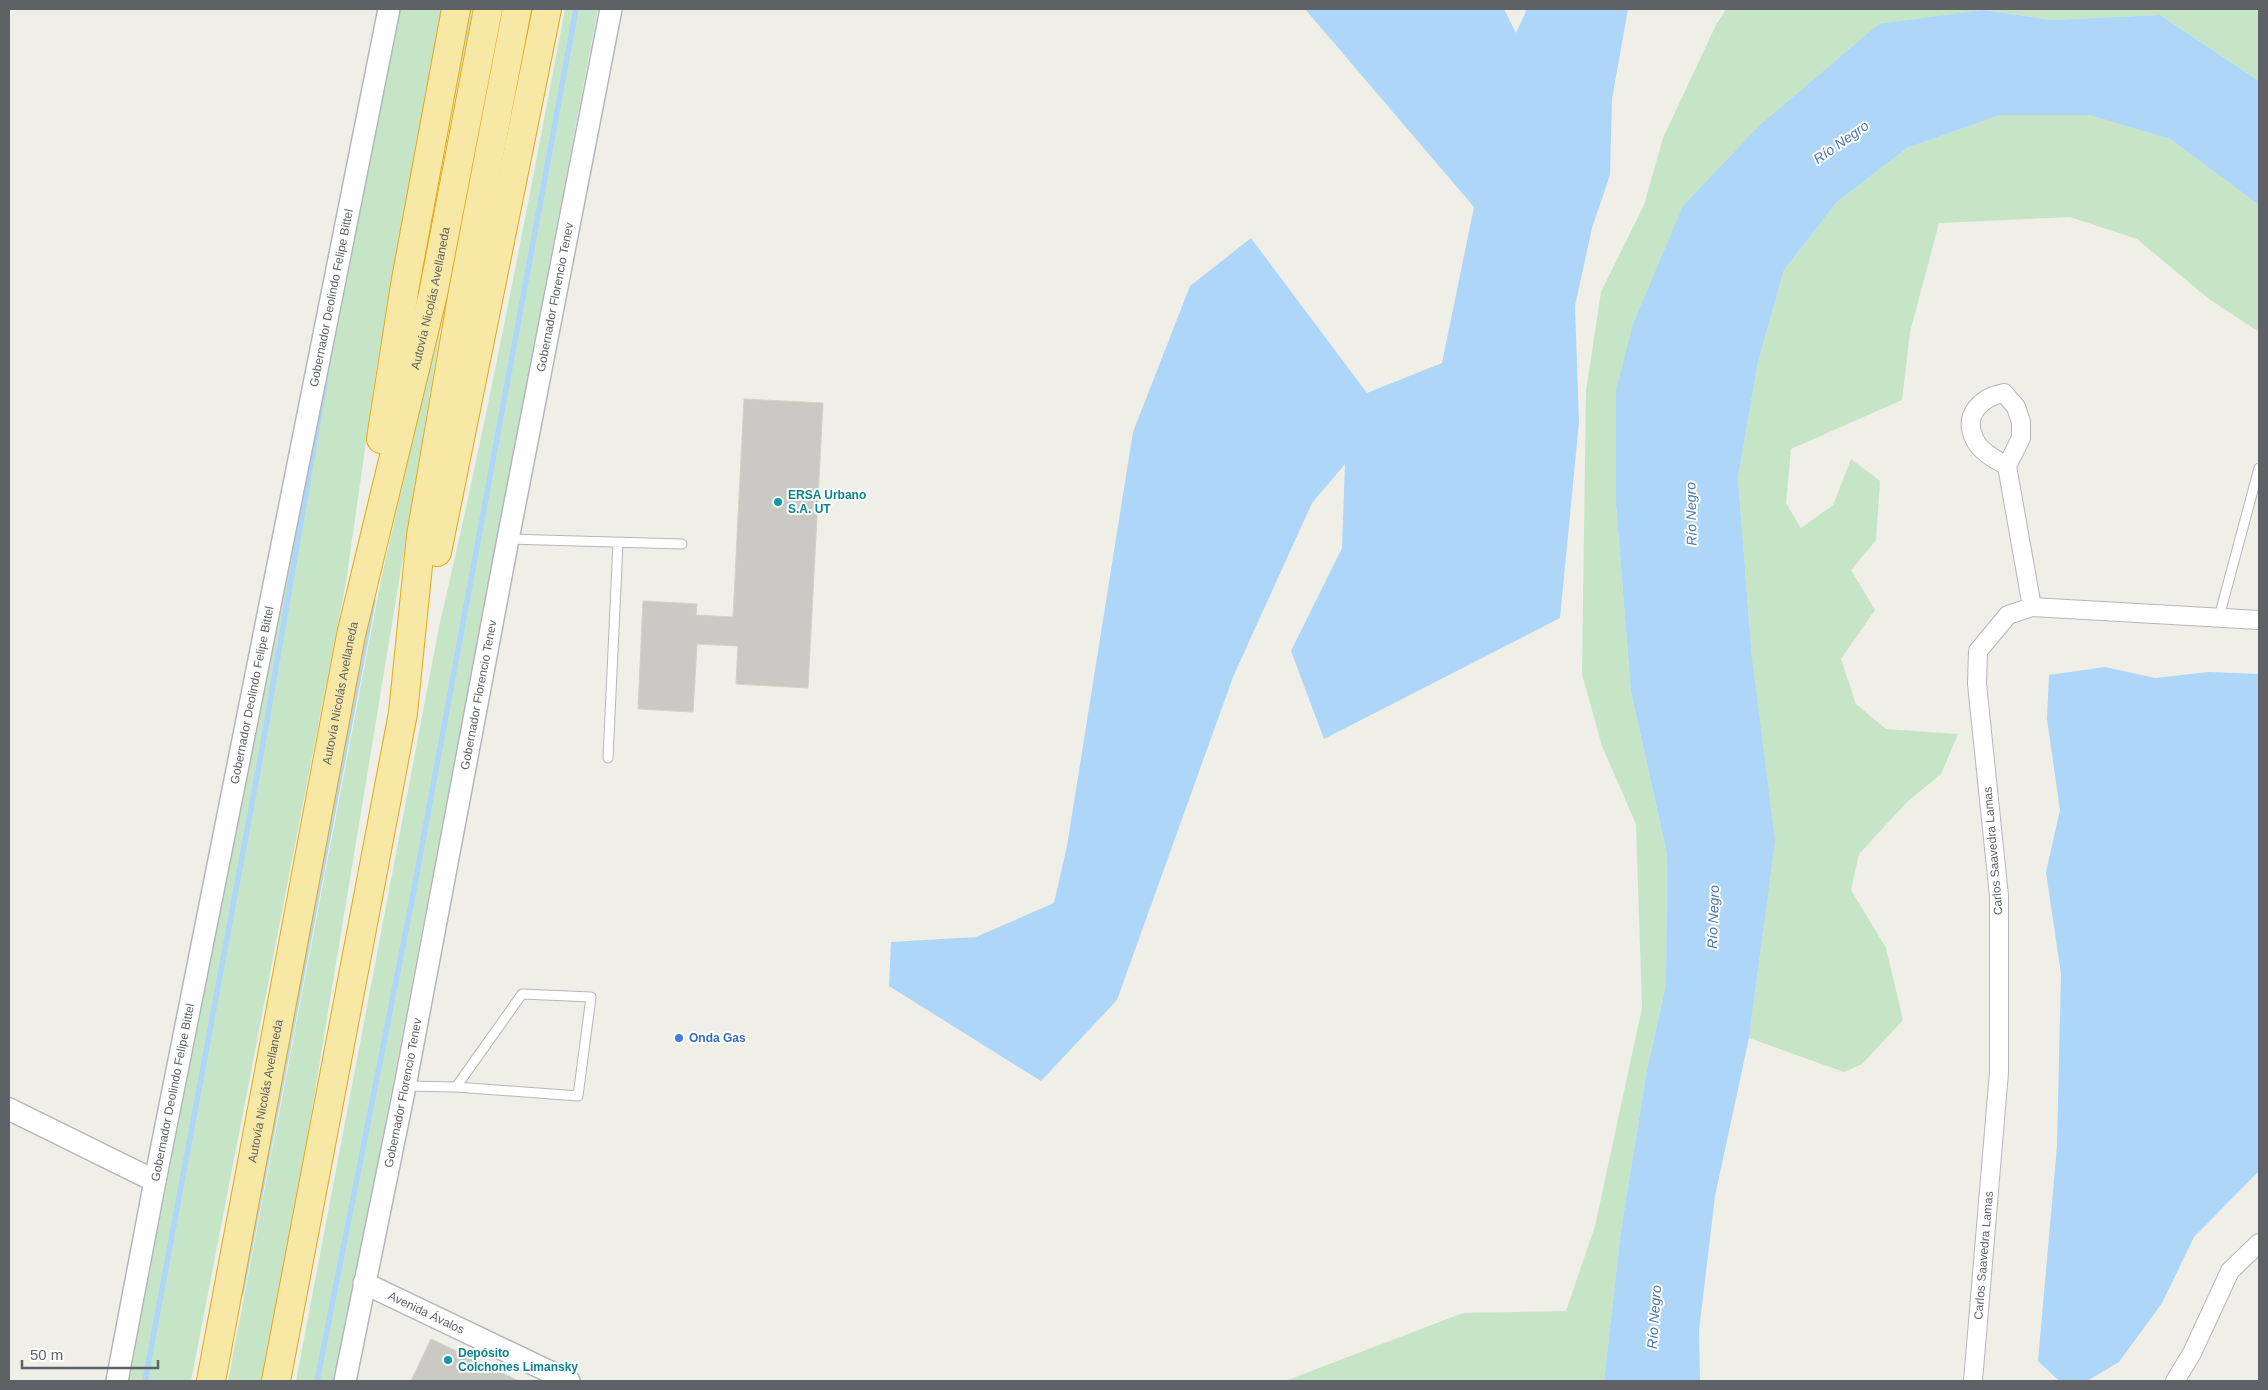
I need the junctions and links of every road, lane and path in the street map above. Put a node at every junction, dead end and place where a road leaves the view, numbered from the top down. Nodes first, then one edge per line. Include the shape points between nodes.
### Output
1 (389, 9) edge
2 (456, 9) edge
3 (488, 9) edge
4 (517, 9) edge
5 (547, 9) edge
6 (611, 9) edge
7 (2007, 466) dead end
8 (2259, 468) edge
9 (508, 539) junction
10 (618, 543) junction
11 (682, 544) dead end
12 (2032, 607) junction
13 (2219, 617) junction
14 (2259, 620) edge
15 (351, 635) junction
16 (403, 712) junction
17 (608, 758) dead end
18 (405, 1086) junction
19 (456, 1087) junction
20 (9, 1109) edge
21 (155, 1181) junction
22 (2259, 1243) edge
23 (364, 1282) junction
24 (118, 1381) edge
25 (211, 1381) edge
26 (276, 1381) edge
27 (345, 1381) edge
28 (568, 1381) edge
29 (1973, 1381) edge
30 (2175, 1381) edge

1 - 21 street, Gobernador Deolindo Felipe Bittel
2 - 15 highway via 405,285
3 - 15 highway, Autovía Nicolás Avellaneda via 433,294
4 - 16 highway via 421,536
5 - 16 highway
6 - 9 street, Gobernador Florencio Tenev
7 - 12 street
8 - 13 lane
9 - 10 lane
9 - 18 street, Gobernador Florencio Tenev
10 - 11 lane
10 - 17 lane
12 - 13 street, Carlos Saavedra Lamas
12 - 29 street, Carlos Saavedra Lamas via 2008,615 1978,651 1977,684 1999,896 1999,1072
13 - 14 street, Carlos Saavedra Lamas
15 - 25 highway, Autovía Nicolás Avellaneda
16 - 26 highway
18 - 19 lane
18 - 23 street, Gobernador Florencio Tenev
19 - 19 lane via 522,994 591,997 578,1096
20 - 21 street
21 - 24 street, Gobernador Deolindo Felipe Bittel
22 - 30 street via 2230,1271 2192,1353
23 - 27 street, Gobernador Florencio Tenev
23 - 28 street, Avenida Ávalos

